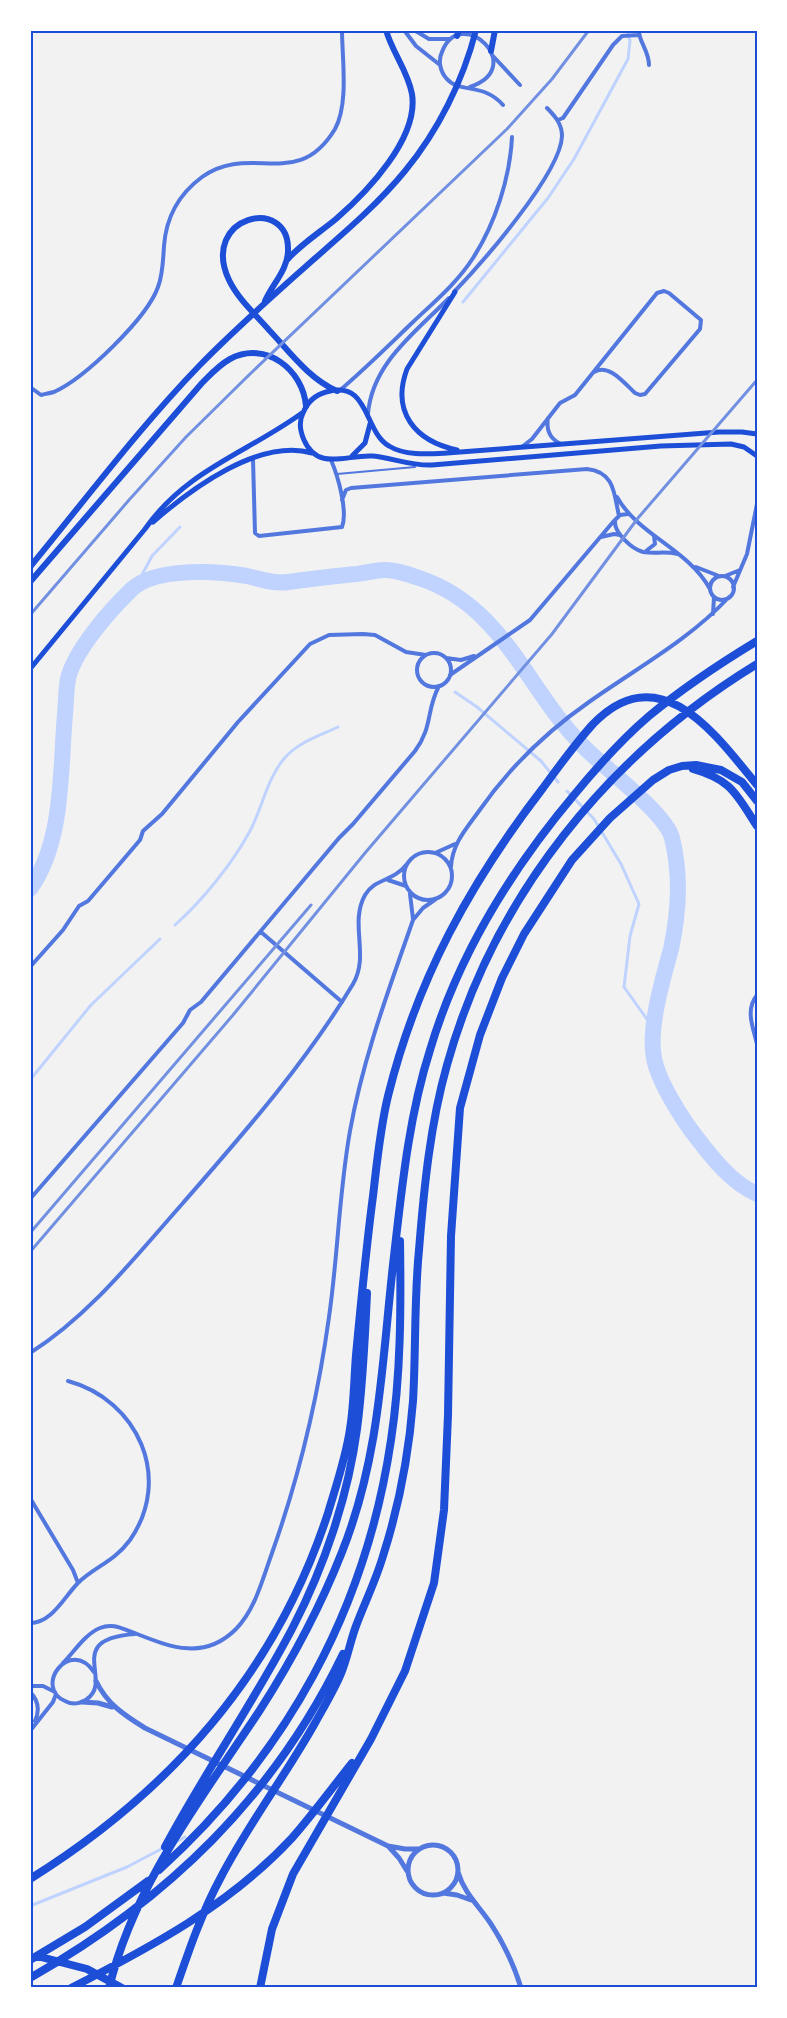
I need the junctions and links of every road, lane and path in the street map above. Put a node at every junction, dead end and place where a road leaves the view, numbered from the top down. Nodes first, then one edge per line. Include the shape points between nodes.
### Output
1 (342, 30) edge
2 (386, 30) edge
3 (404, 30) edge
4 (414, 30) edge
5 (476, 30) edge
6 (495, 30) edge
7 (639, 33) edge
8 (456, 35) edge
9 (492, 53) junction
10 (649, 64) dead end
11 (440, 65) junction
12 (520, 85) dead end
13 (470, 87) junction
14 (502, 105) dead end
15 (547, 108) dead end
16 (558, 120) junction
17 (512, 137) dead end
18 (287, 261) junction
19 (455, 292) junction
20 (264, 304) junction
21 (594, 372) junction
22 (30, 387) edge
23 (338, 391) junction
24 (305, 409) junction
25 (368, 415) junction
26 (548, 418) junction
27 (370, 422) junction
28 (757, 434) edge
29 (561, 444) junction
30 (517, 448) junction
31 (471, 452) junction
32 (315, 454) junction
33 (757, 456) edge
34 (350, 457) junction
35 (253, 459) junction
36 (331, 460) junction
37 (425, 465) junction
38 (337, 474) junction
39 (615, 492) junction
40 (342, 500) junction
41 (757, 504) edge
42 (628, 514) junction
43 (618, 517) junction
44 (757, 519) edge
45 (753, 525) junction
46 (145, 529) junction
47 (652, 533) junction
48 (620, 536) junction
49 (599, 539) junction
50 (644, 552) junction
51 (678, 554) junction
52 (693, 565) junction
53 (30, 567) edge
54 (741, 570) junction
55 (721, 576) junction
56 (30, 582) edge
57 (733, 587) junction
58 (710, 589) junction
59 (713, 596) junction
60 (729, 597) junction
61 (712, 614) junction
62 (757, 642) edge
63 (426, 655) junction
64 (477, 655) junction
65 (446, 658) junction
66 (757, 664) edge
67 (30, 669) edge
68 (450, 675) junction
69 (439, 686) junction
70 (682, 766) junction
71 (757, 783) edge
72 (749, 791) junction
73 (757, 801) edge
74 (757, 809) edge
75 (757, 826) edge
76 (456, 843) junction
77 (435, 853) junction
78 (407, 864) junction
79 (451, 867) junction
80 (387, 880) junction
81 (407, 888) junction
82 (436, 899) junction
83 (413, 920) junction
84 (261, 932) junction
85 (30, 967) edge
86 (757, 995) edge
87 (342, 1002) junction
88 (757, 1044) edge
89 (30, 1199) edge
90 (400, 1211) junction
91 (369, 1223) junction
92 (30, 1353) edge
93 (68, 1381) dead end
94 (30, 1498) edge
95 (78, 1583) junction
96 (33, 1623) edge
97 (357, 1625) junction
98 (137, 1634) junction
99 (63, 1663) junction
100 (94, 1672) junction
101 (96, 1681) junction
102 (30, 1686) edge
103 (30, 1692) edge
104 (56, 1693) junction
105 (82, 1702) junction
106 (114, 1708) junction
107 (31, 1728) edge
108 (371, 1738) junction
109 (388, 1846) junction
110 (419, 1849) junction
111 (458, 1871) junction
112 (408, 1876) junction
113 (30, 1879) edge
114 (147, 1886) junction
115 (441, 1893) junction
116 (473, 1901) junction
117 (30, 1955) edge
118 (30, 1960) edge
119 (30, 1978) edge
120 (71, 1988) edge
121 (109, 1988) edge
122 (122, 1988) edge
123 (176, 1988) edge
124 (260, 1988) edge
125 (521, 1988) edge

1 - 22 street via 341,115 320,147 296,163 236,163 204,176 187,189 167,223 159,286 148,308 90,367 54,392 41,395
2 - 18 main road via 412,96 408,132 364,190
3 - 11 street via 416,46
4 - 8 street via 429,39
5 - 20 main road via 458,82 426,143 383,196
6 - 9 main road
7 - 10 street
7 - 16 street via 622,36 610,48
8 - 9 street via 477,36
8 - 11 street via 442,51
9 - 12 street
9 - 13 street via 493,64 485,79
11 - 13 street via 451,82
13 - 14 street via 485,91
15 - 16 street
16 - 19 street via 560,145 546,174 502,239
17 - 23 street via 499,199 473,258 447,290
18 - 20 main road
18 - 23 main road via 285,237 277,224 268,219 252,218 237,225 225,243 224,263 235,291 301,363 322,383
19 - 25 street via 383,368 371,393
19 - 31 main road via 407,369 402,400 410,422 425,438 449,449
20 - 53 main road via 164,405
21 - 21 street via 608,370 635,393 645,394 700,329 701,320 669,293 659,292
21 - 26 street
23 - 24 main road via 316,396
23 - 25 main road via 357,399
24 - 32 main road via 300,424 302,435
24 - 46 main road via 197,476 159,509
24 - 56 main road via 302,386 286,365 256,353 231,358 202,383
25 - 27 main road
26 - 29 street via 550,436
26 - 30 street via 532,439
27 - 31 main road via 382,442 397,450
27 - 34 main road via 366,442
28 - 29 main road via 719,432
29 - 30 main road
30 - 31 main road
32 - 35 main road via 285,451
32 - 36 main road
33 - 37 main road via 731,444
34 - 36 main road
34 - 37 main road
35 - 40 street via 257,536 342,527
35 - 46 main road via 203,483
36 - 38 street
37 - 38 lane
38 - 40 street
39 - 40 street via 606,476 587,469 358,487 346,490
39 - 42 street
39 - 43 street
41 - 45 street
42 - 43 street
42 - 47 street
43 - 48 street via 615,526
43 - 49 street
44 - 45 street
45 - 54 street
46 - 67 main road
47 - 50 street via 655,544
47 - 51 street
48 - 49 street
48 - 50 street
49 - 64 street via 540,611
50 - 51 street via 666,550
51 - 52 street
52 - 55 street
52 - 58 street
54 - 55 street
54 - 57 street
55 - 57 street via 730,580
55 - 58 street via 711,582
57 - 60 street
58 - 59 street
59 - 60 street
59 - 61 street
60 - 61 street
61 - 76 street via 548,734 510,771
62 - 90 highway via 681,691 620,742 553,820 514,873 472,945 430,1048 407,1148
63 - 65 street via 434,653
63 - 69 street via 417,667 418,676 429,686
63 - 85 street via 406,652 375,635 339,633 319,638 302,651 143,831 140,840
64 - 65 street via 461,660
64 - 68 street
65 - 68 street
66 - 97 highway via 699,702 603,788 529,881 496,938 469,999 447,1064 432,1130 418,1256 413,1402 406,1461 383,1556
68 - 69 street
69 - 84 street via 422,743
70 - 72 highway via 721,770
70 - 75 highway via 718,778 732,788
70 - 108 highway via 669,770 642,789 572,860 524,934 480,1035 460,1108 451,1236 445,1487 434,1583 405,1671
71 - 91 highway via 699,720 674,703 644,699 625,702 607,711 582,736 475,885 425,983 388,1098
72 - 73 highway
72 - 74 highway
76 - 77 street
76 - 79 street
77 - 78 street via 419,854
77 - 79 street
78 - 80 street
78 - 81 street
79 - 82 street via 449,889
80 - 81 street
80 - 87 street via 372,886 361,903 357,923 359,968
81 - 82 street via 423,900
81 - 83 street
82 - 83 street
83 - 98 street via 357,1095 317,1390 289,1500 261,1583 243,1621 230,1635 213,1644 177,1648
84 - 87 street
84 - 89 street
86 - 88 street via 750,1013
87 - 92 street via 246,1131 119,1275 59,1333
90 - 114 highway via 381,1400 353,1520 301,1642
90 - 118 highway via 399,1327 385,1476 364,1557 338,1628 305,1692 228,1801 143,1885
91 - 113 highway via 350,1430 319,1540 281,1623 224,1710 170,1770 96,1834
91 - 114 highway via 357,1430 328,1544 293,1627 204,1776
93 - 95 street via 100,1394 125,1416 142,1445 148,1478 144,1511 129,1541
94 - 95 street
95 - 96 street via 47,1617
97 - 119 highway via 299,1731 259,1788 211,1842 120,1921
97 - 123 highway via 340,1675 316,1722 232,1857 204,1914
98 - 99 street via 116,1626 102,1627
98 - 100 street via 119,1635 103,1642 93,1659
99 - 100 street via 80,1661
99 - 104 street via 53,1676
100 - 101 street
101 - 105 street via 91,1696
101 - 106 street
102 - 104 street via 43,1686
103 - 107 street via 38,1708
104 - 105 street via 70,1703
104 - 107 street
105 - 106 street
106 - 109 street via 145,1728
108 - 120 highway via 292,1837 242,1885 158,1943
108 - 124 highway via 293,1874 272,1929
109 - 110 street
109 - 112 street
110 - 111 street via 434,1845 448,1850
110 - 112 street via 409,1861
111 - 115 street via 454,1883
111 - 116 street
112 - 115 street via 422,1893
114 - 121 highway
115 - 116 street
116 - 125 street via 502,1941
117 - 122 highway via 87,1969

